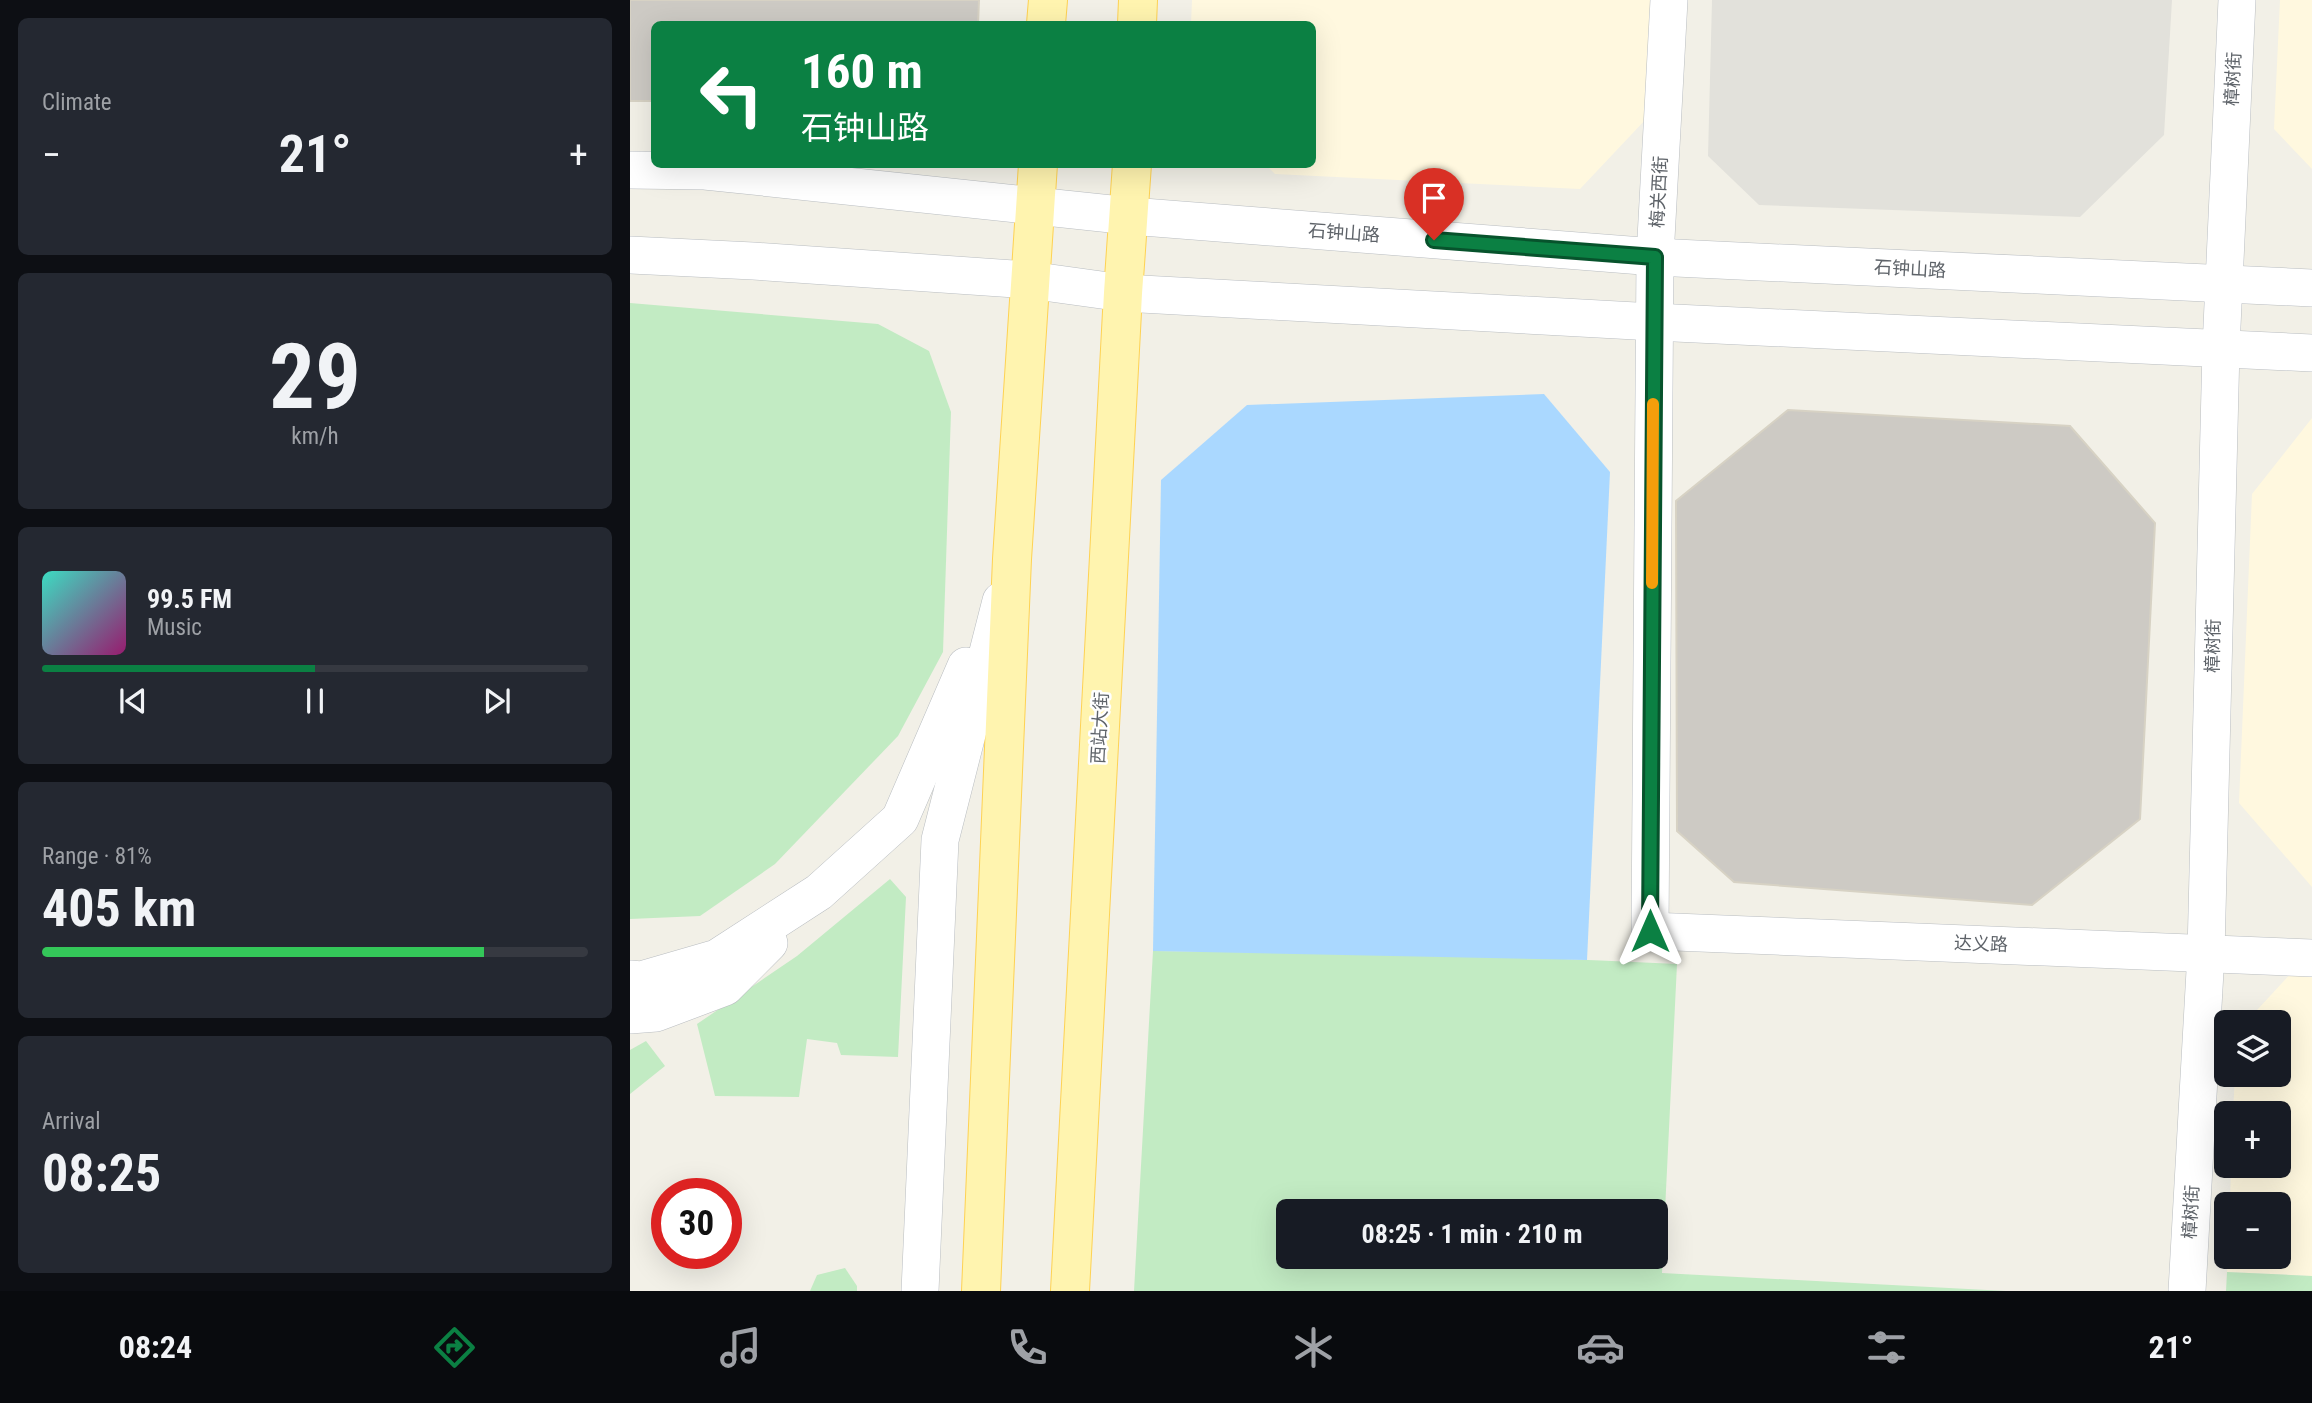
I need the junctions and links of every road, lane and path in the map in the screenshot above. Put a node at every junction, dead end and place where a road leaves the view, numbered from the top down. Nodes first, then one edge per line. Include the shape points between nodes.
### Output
1 (1048, 0) edge
2 (1138, 0) edge
3 (1670, 0) edge
4 (2236, 0) edge
5 (1046, 21) edge
6 (1137, 21) edge
7 (630, 153) edge
8 (651, 158) edge
9 (690, 168) edge
10 (1038, 168) edge
11 (1132, 168) edge
12 (630, 170) edge
13 (1035, 207) junction
14 (1130, 216) junction
15 (630, 255) edge
16 (1655, 257) junction
17 (1029, 281) junction
18 (2224, 284) junction
19 (2312, 288) edge
20 (1123, 293) junction
21 (1654, 322) junction
22 (2221, 348) junction
23 (2312, 353) edge
24 (1012, 559) junction
25 (819, 892) junction
26 (1650, 931) joint
27 (2206, 953) junction
28 (2312, 958) edge
29 (630, 979) edge
30 (630, 1015) edge
31 (920, 1291) edge
32 (981, 1291) edge
33 (1070, 1291) edge
34 (2187, 1291) edge

1 - 5 main road
2 - 6 main road
3 - 16 street, 梅关西街
4 - 18 street, 樟树街
7 - 8 street
9 - 12 street, 石钟山路
9 - 13 street, 石钟山路
10 - 13 main road
11 - 14 main road, 西站大街
13 - 14 street, 石钟山路
13 - 17 main road
14 - 16 street, 石钟山路
14 - 20 main road, 西站大街
15 - 17 street
16 - 18 street, 石钟山路
16 - 21 street, 梅关西街
17 - 20 street
17 - 24 main road
18 - 19 street, 石钟山路
18 - 22 street, 樟树街
20 - 21 street
20 - 33 main road, 西站大街
21 - 22 street
21 - 26 street, 梅关西街
22 - 23 street
22 - 27 street, 樟树街
24 - 25 street via 900,819
24 - 31 street via 940,840
24 - 32 main road
25 - 29 street via 717,958 641,980
25 - 30 street via 724,988 656,1013
26 - 27 street, 达义路
27 - 28 street, 达义路
27 - 34 street, 樟树街

